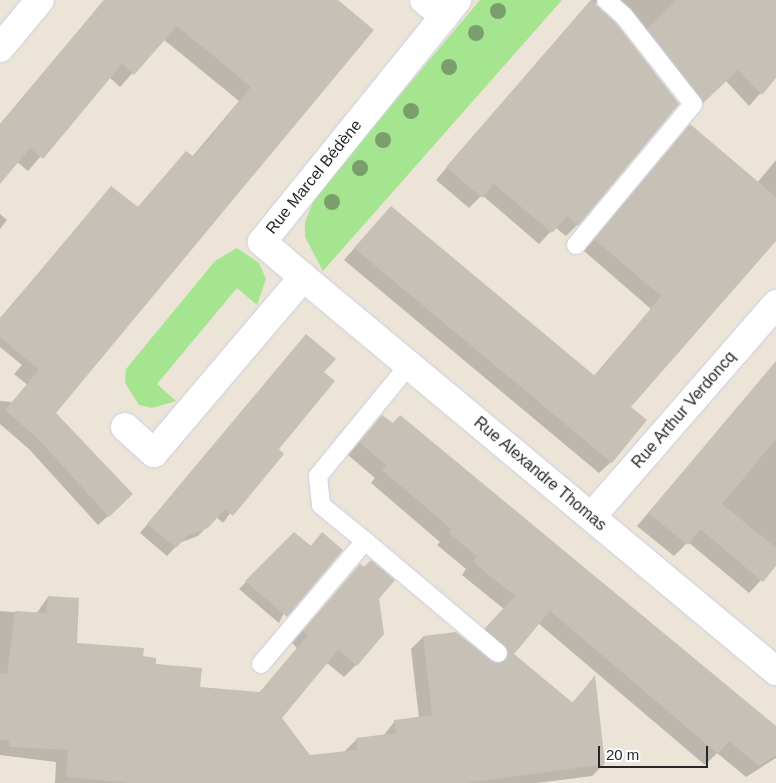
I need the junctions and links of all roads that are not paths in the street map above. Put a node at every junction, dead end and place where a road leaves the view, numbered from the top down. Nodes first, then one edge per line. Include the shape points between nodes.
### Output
1 (40, 0) edge
2 (606, 0) edge
3 (442, 5) edge
4 (0, 48) edge
5 (576, 245) dead end
6 (303, 277) junction
7 (776, 304) edge
8 (409, 365) junction
9 (124, 427) dead end
10 (592, 516) junction
11 (365, 541) junction
12 (498, 653) dead end
13 (261, 664) dead end
14 (776, 671) edge

1 - 4 street
2 - 5 lane via 624,16 693,104
3 - 6 street, Rue Marcel Bédène via 262,242
6 - 8 street, Rue Alexandre Thomas
6 - 9 street via 154,453
7 - 10 street, Rue Arthur Verdoncq
8 - 10 street, Rue Alexandre Thomas
8 - 11 lane via 318,476 321,505
10 - 14 street, Rue Alexandre Thomas
11 - 12 lane
11 - 13 lane

